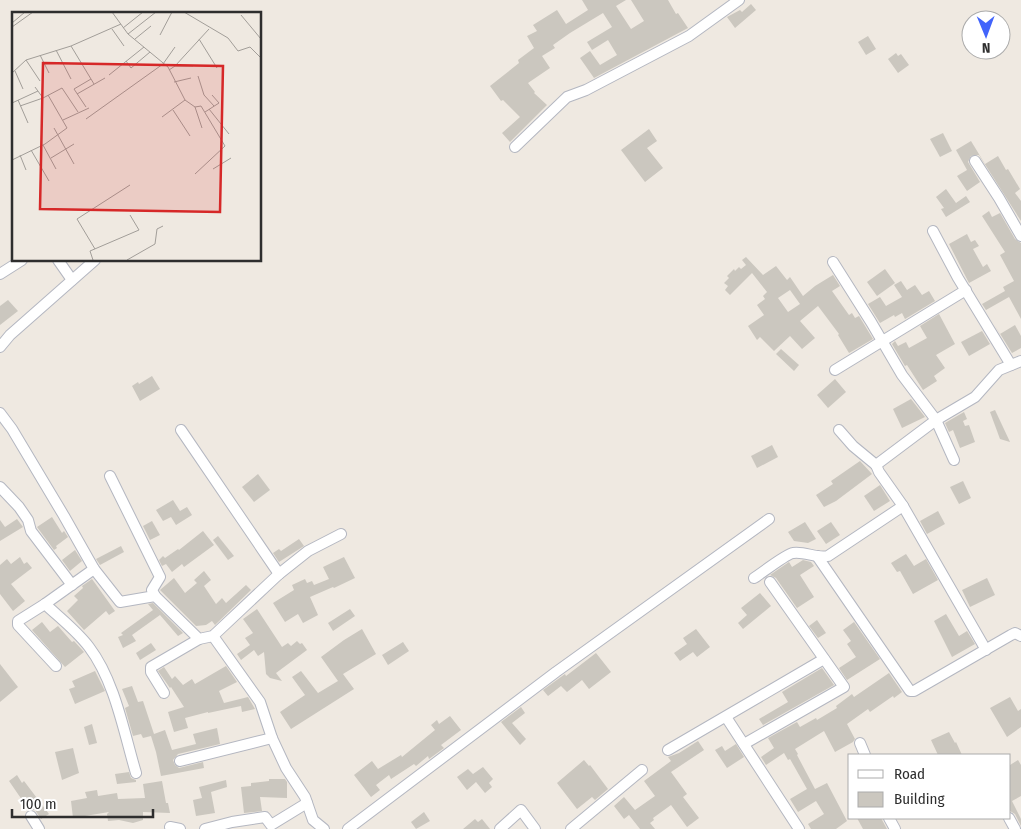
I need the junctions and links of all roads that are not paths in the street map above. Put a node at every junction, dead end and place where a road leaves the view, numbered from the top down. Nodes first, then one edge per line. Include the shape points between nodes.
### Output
1 (739, 0) edge
2 (515, 147) dead end
3 (975, 161) dead end
4 (933, 231) dead end
5 (1021, 236) edge
6 (20, 261) edge
7 (59, 261) edge
8 (94, 261) edge
9 (833, 262) dead end
10 (0, 274) edge
11 (72, 280) junction
12 (966, 290) junction
13 (882, 340) junction
14 (0, 347) edge
15 (1021, 361) edge
16 (1011, 365) junction
17 (835, 370) dead end
18 (0, 414) edge
19 (936, 420) junction
20 (181, 430) dead end
21 (839, 430) dead end
22 (954, 460) dead end
23 (876, 464) junction
24 (110, 476) dead end
25 (0, 487) edge
26 (903, 506) junction
27 (769, 519) dead end
28 (341, 534) dead end
29 (817, 556) junction
30 (94, 569) junction
31 (279, 574) junction
32 (754, 578) dead end
33 (770, 582) dead end
34 (72, 585) junction
35 (155, 596) junction
36 (45, 604) junction
37 (1019, 632) edge
38 (213, 636) junction
39 (199, 639) junction
40 (986, 650) junction
41 (824, 659) junction
42 (56, 666) dead end
43 (164, 693) dead end
44 (726, 717) junction
45 (272, 738) junction
46 (860, 743) dead end
47 (744, 744) junction
48 (668, 750) dead end
49 (866, 754) edge
50 (180, 761) dead end
51 (642, 770) dead end
52 (136, 773) dead end
53 (307, 803) junction
54 (31, 816) dead end
55 (271, 827) edge
56 (39, 829) edge
57 (205, 829) edge
58 (324, 829) edge
59 (348, 829) edge
60 (500, 829) edge
61 (535, 829) edge
62 (571, 829) edge
63 (799, 829) edge

1 - 2 street via 689,36 567,97
3 - 5 street
4 - 12 street
6 - 10 street
7 - 11 street
8 - 11 street
9 - 13 street
11 - 14 street
12 - 13 street
12 - 16 street
13 - 17 street
13 - 19 street via 902,375
15 - 16 street
16 - 19 street via 999,370 975,398
18 - 30 street
19 - 22 street
19 - 23 street
20 - 31 street
21 - 23 street
23 - 26 street
24 - 35 street via 160,577 152,590
25 - 34 street via 28,520 31,531
26 - 29 street via 828,556
26 - 40 street
27 - 59 street via 556,672
28 - 31 street via 308,551
29 - 32 street via 791,553
29 - 40 street via 910,691
30 - 34 street
30 - 35 street via 120,602
31 - 38 street
33 - 41 street
34 - 36 street
35 - 39 street
36 - 42 street via 17,623
36 - 52 street via 89,646 102,667 114,696
37 - 40 street
38 - 39 street
38 - 45 street via 260,702
39 - 43 street via 151,667
41 - 44 street
41 - 47 street via 844,687
44 - 47 street
44 - 48 street
45 - 50 street
45 - 53 street
46 - 49 street
47 - 63 street
51 - 62 street
53 - 55 street
53 - 58 street via 313,820
54 - 56 street
55 - 57 street via 265,817
60 - 61 street via 521,810

